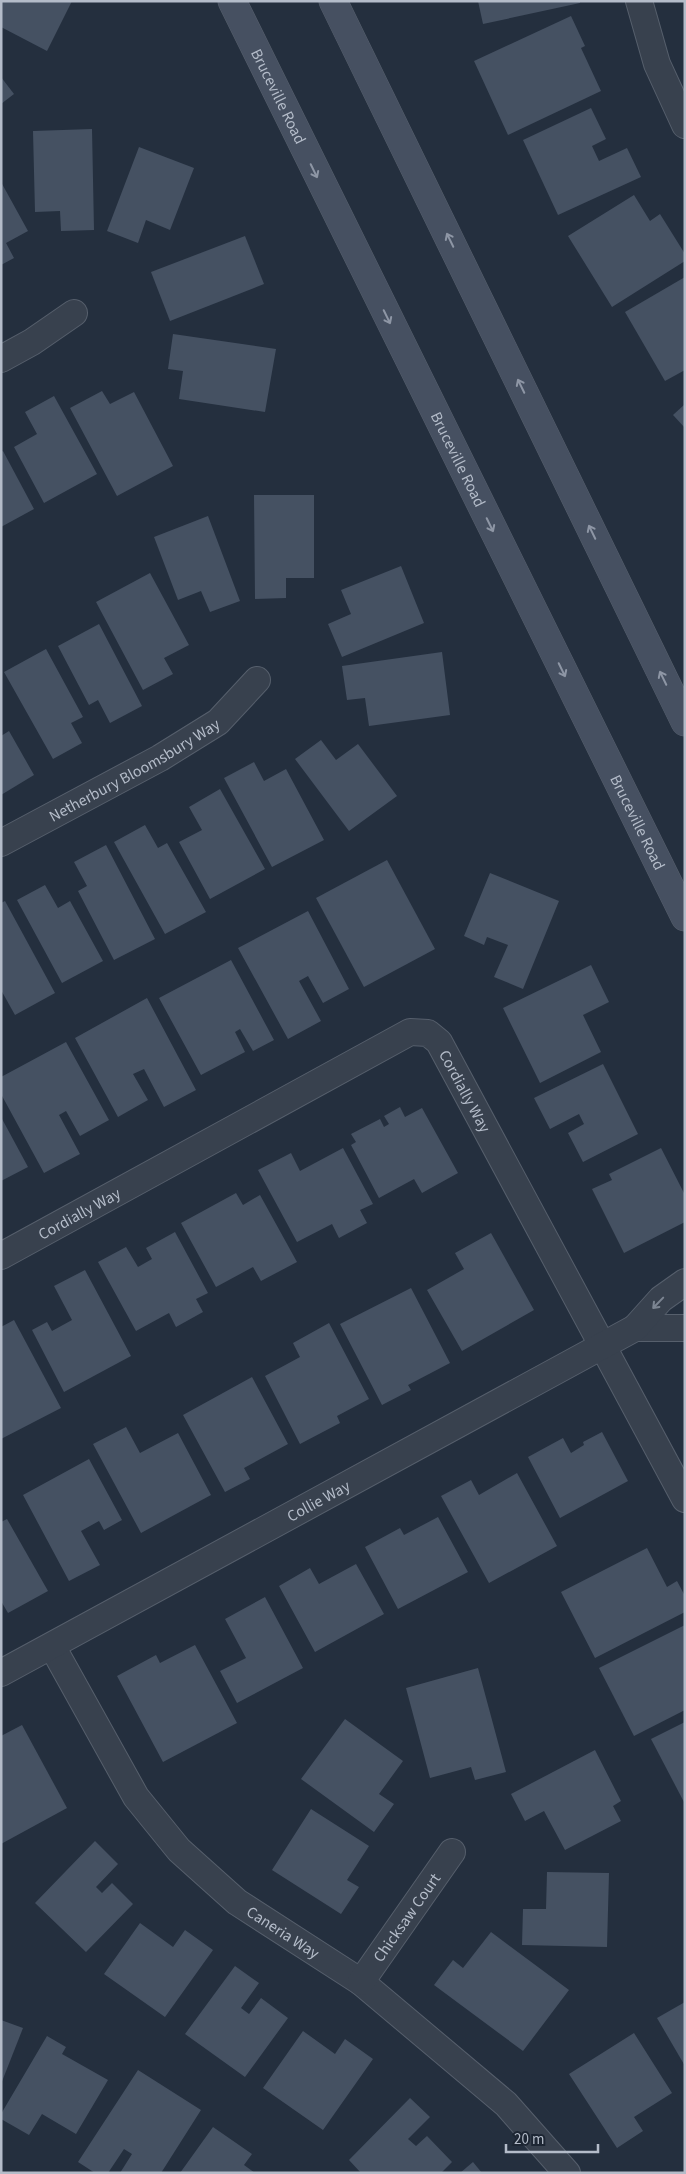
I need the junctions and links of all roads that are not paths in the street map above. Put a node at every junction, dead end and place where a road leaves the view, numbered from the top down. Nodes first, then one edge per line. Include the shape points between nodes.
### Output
1 (232, 1) edge
2 (333, 1) edge
3 (639, 1) edge
4 (685, 125) edge
5 (74, 314) dead end
6 (1, 359) edge
7 (257, 680) dead end
8 (685, 722) edge
9 (1, 843) edge
10 (685, 917) edge
11 (1, 1256) edge
12 (685, 1282) edge
13 (635, 1328) junction
14 (685, 1328) edge
15 (602, 1345) junction
16 (685, 1499) edge
17 (52, 1646) junction
18 (1, 1673) edge
19 (452, 1852) dead end
20 (361, 1982) junction
21 (567, 2173) edge

1 -> 10 main road, Bruceville Road
8 -> 2 main road
3 - 4 street via 657,64
5 - 6 street
7 - 9 street, Netherbury Bloomsbury Way via 218,722 160,758
11 - 15 street, Cordially Way via 410,1032 428,1033 439,1042
12 -> 13 street, Collie Way via 661,1299
13 - 14 street, Collie Way
13 - 15 street, Collie Way
15 - 16 street, Cordially Way
15 - 17 street, Collie Way
17 - 18 street, Collie Way
17 - 20 street, Caneria Way via 136,1797 179,1850 237,1902
19 - 20 street, Chicksaw Court
20 - 21 street, Caneria Way via 506,2104

